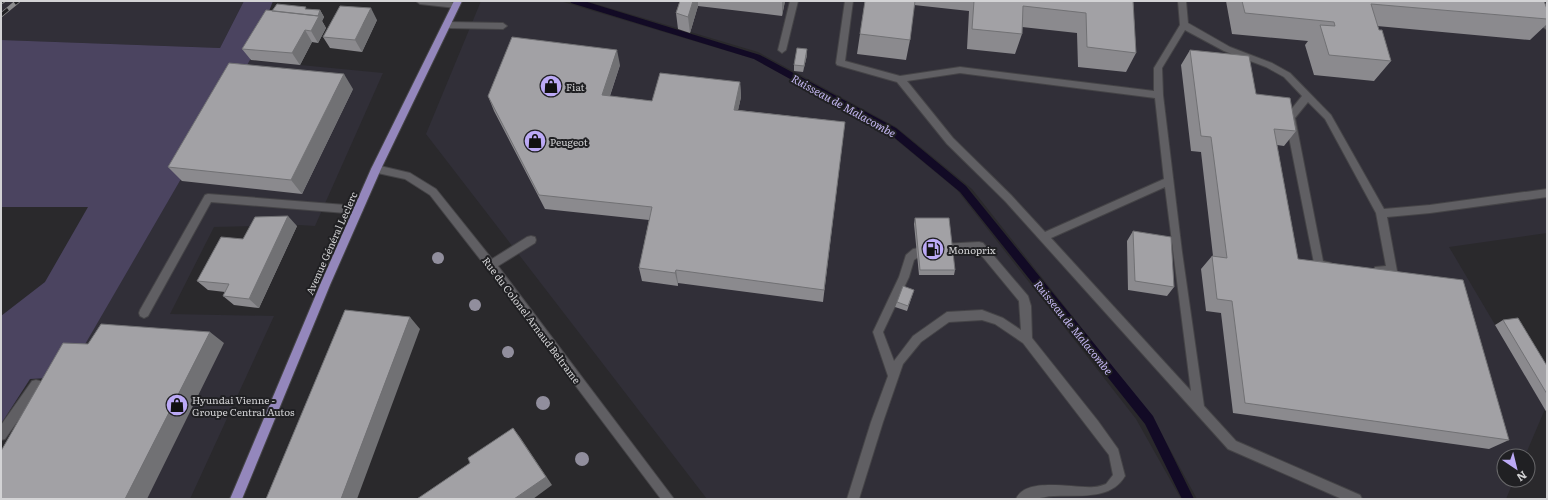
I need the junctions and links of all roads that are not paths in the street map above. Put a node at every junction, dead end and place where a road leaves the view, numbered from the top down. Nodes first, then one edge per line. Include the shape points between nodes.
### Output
1 (420, 1) edge
2 (794, 1) edge
3 (848, 1) edge
4 (1182, 1) edge
5 (1540, 1) edge
6 (457, 3) edge
7 (447, 25) junction
8 (1184, 25) junction
9 (503, 26) dead end
10 (1547, 27) edge
11 (782, 50) dead end
12 (900, 79) junction
13 (1159, 95) junction
14 (1307, 97) junction
15 (376, 170) junction
16 (1169, 181) junction
17 (1547, 193) edge
18 (358, 210) junction
19 (1381, 213) junction
20 (1043, 237) junction
21 (531, 240) dead end
22 (491, 265) junction
23 (1334, 266) edge
24 (1370, 269) edge
25 (144, 313) dead end
26 (1027, 340) junction
27 (894, 375) junction
28 (36, 385) dead end
29 (1199, 408) junction
30 (1, 435) edge
31 (236, 499) edge
32 (668, 499) edge
33 (853, 499) edge
34 (1022, 499) edge
35 (1356, 499) edge

1 - 6 street
2 - 11 street
3 - 12 street via 840,63
4 - 8 street
5 - 10 street
6 - 7 main road, Avenue Général Leclerc
7 - 9 street
7 - 15 main road, Avenue Général Leclerc
8 - 13 street via 1158,68
8 - 14 street via 1227,49 1269,65 1287,75
12 - 13 street via 960,70
12 - 20 street via 950,141
13 - 16 street
14 - 19 street via 1328,117
14 - 23 street via 1290,117 1319,265
15 - 18 main road, Avenue Général Leclerc
15 - 22 street, Rue du Colonel Arnaud Beltrame via 407,176 433,192
16 - 20 street
16 - 29 street
17 - 19 street via 1430,210
18 - 25 street via 208,198
18 - 31 main road, Avenue Général Leclerc
19 - 24 street via 1392,271
20 - 29 street
21 - 22 street
22 - 32 street, Rue du Colonel Arnaud Beltrame
26 - 27 street via 999,321 982,315 947,317 917,339 899,361
26 - 27 street via 1024,299 979,246 917,252 910,258 904,277 878,332
26 - 34 street via 1114,453 1119,476 1110,489 1100,492 1053,490 1030,494
27 - 33 street
28 - 30 street
29 - 35 street via 1232,445

